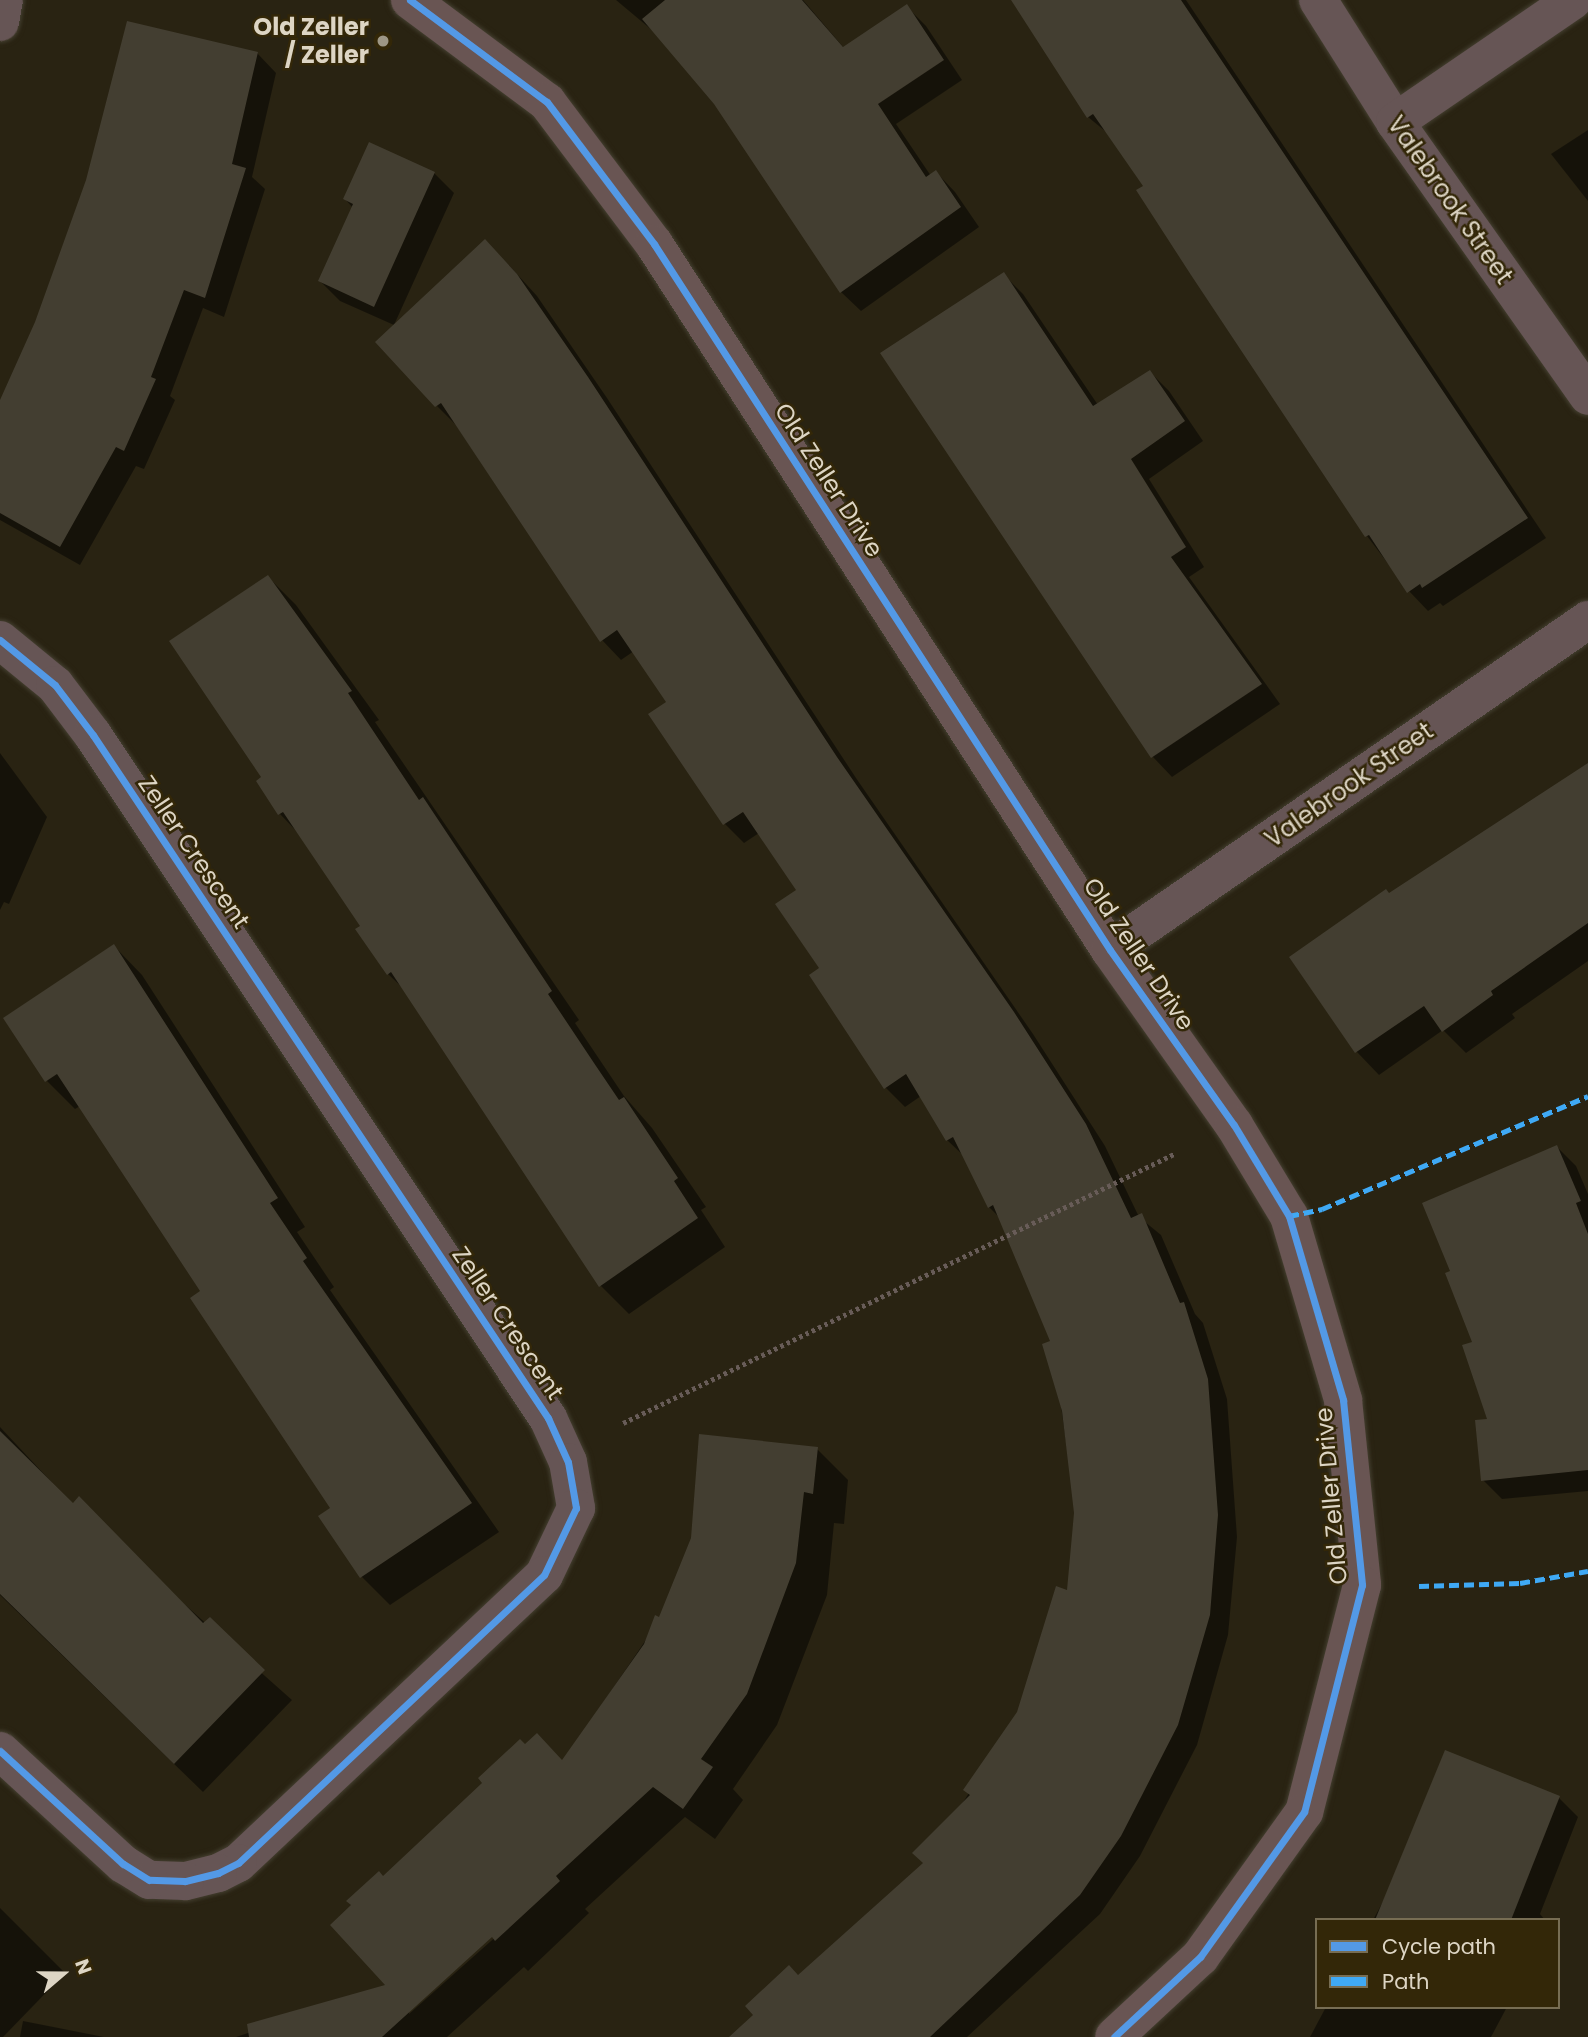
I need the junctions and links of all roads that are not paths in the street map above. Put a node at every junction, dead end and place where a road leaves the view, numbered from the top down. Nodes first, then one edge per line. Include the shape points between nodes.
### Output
1 (4, 0) edge
2 (410, 0) edge
3 (1318, 0) edge
4 (1573, 0) edge
5 (0, 22) edge
6 (1395, 122) junction
7 (1588, 396) edge
8 (1588, 620) edge
9 (0, 640) edge
10 (1110, 950) junction
11 (0, 1751) edge
12 (1114, 2037) edge

1 - 5 street
2 - 10 street, Old Zeller Drive via 547,102 654,244
3 - 6 street, Valebrook Street
4 - 6 street
6 - 7 street, Valebrook Street
8 - 10 street, Valebrook Street
9 - 11 street, Zeller Crescent via 55,685 93,735 548,1418 568,1462 576,1508 544,1575 238,1863 218,1873 185,1881 149,1880 123,1864
10 - 12 street, Old Zeller Drive via 1234,1125 1289,1216 1343,1400 1362,1585 1304,1812 1200,1957

